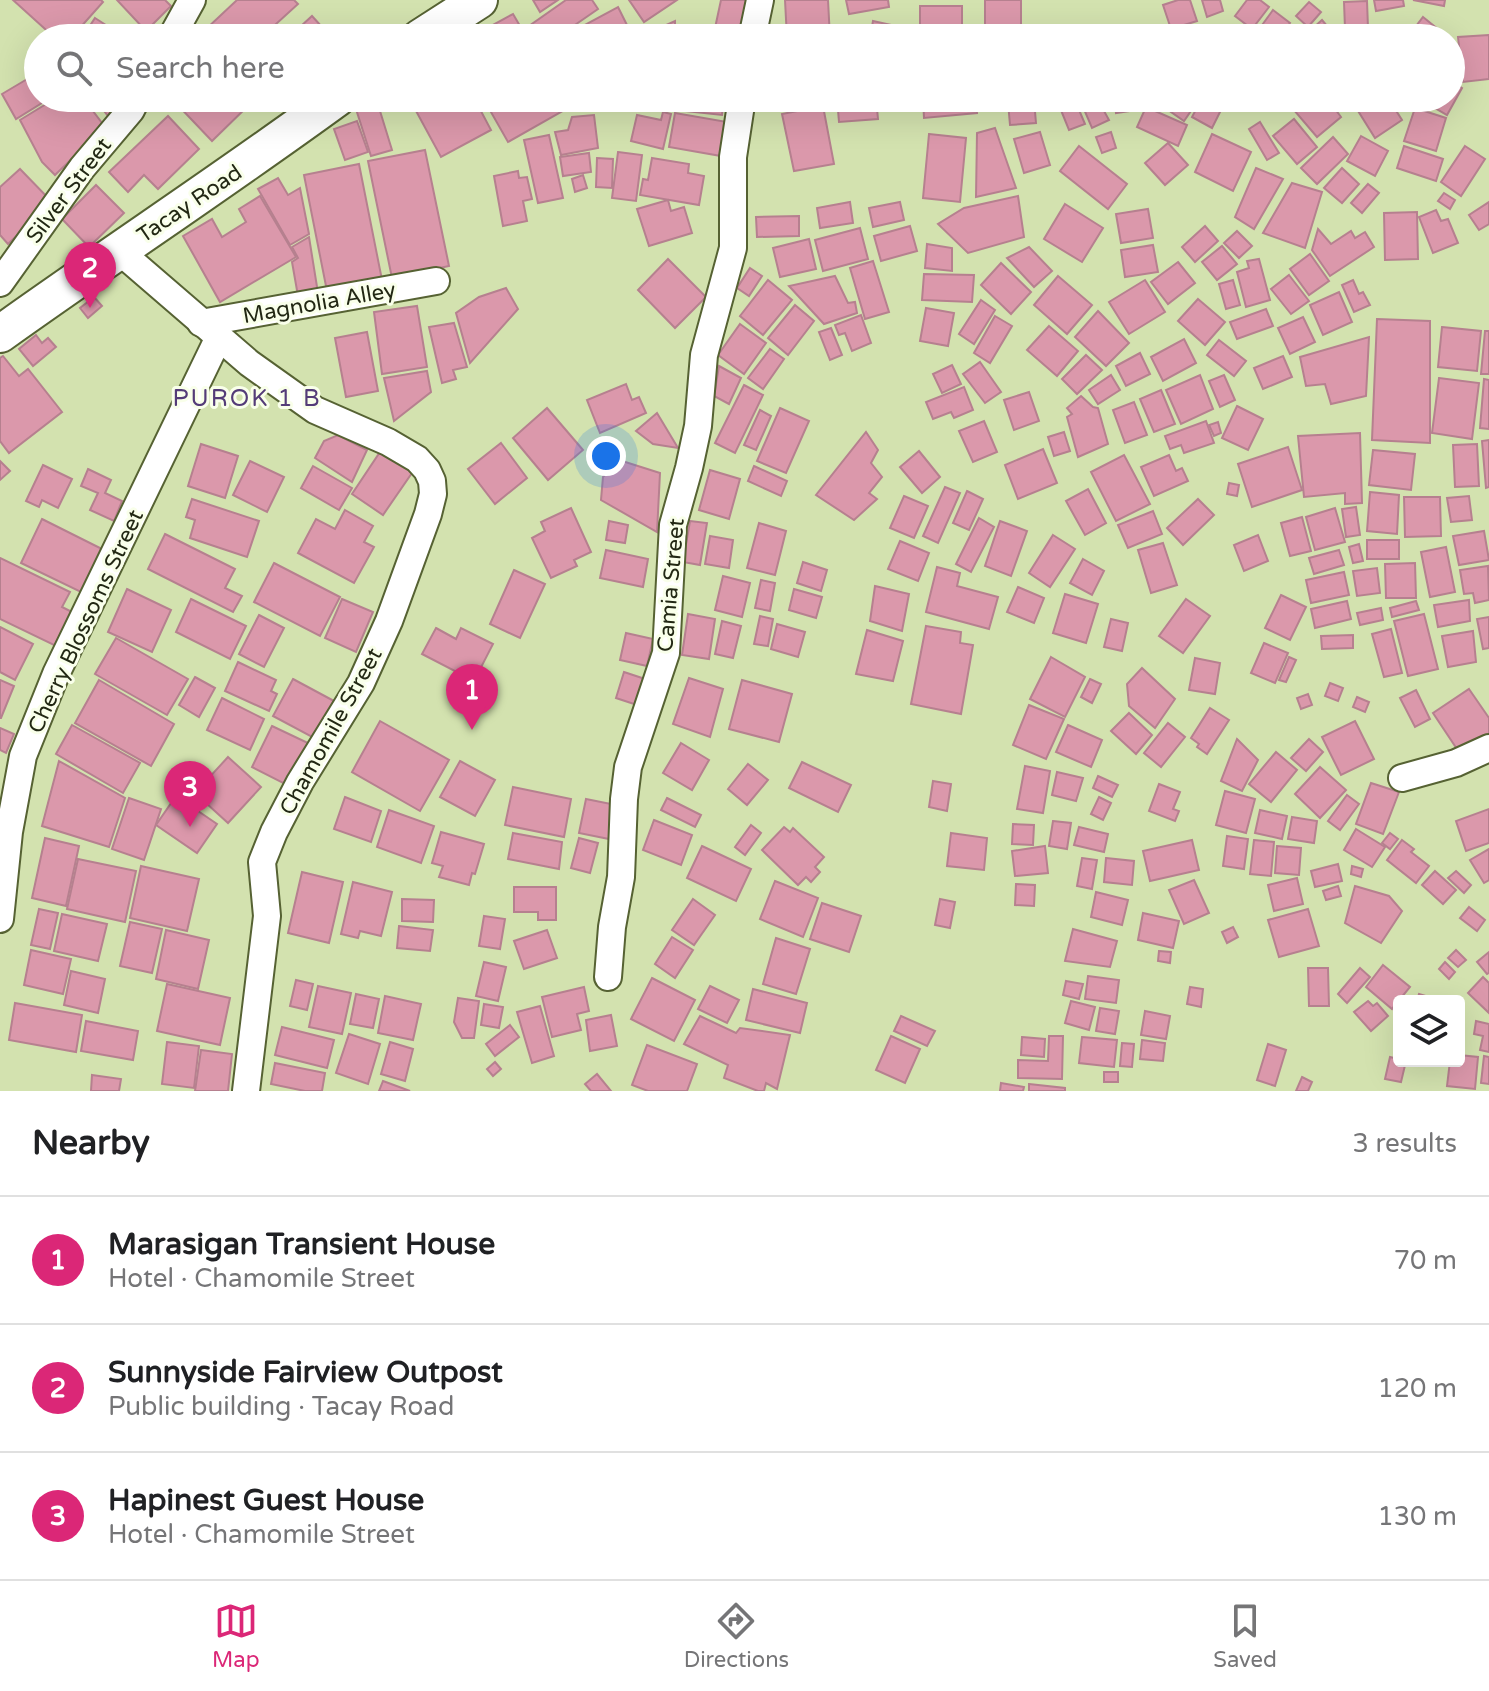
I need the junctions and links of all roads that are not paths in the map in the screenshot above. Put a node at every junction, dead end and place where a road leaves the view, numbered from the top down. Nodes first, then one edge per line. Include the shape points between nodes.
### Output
1 (192, 0) edge
2 (479, 0) edge
3 (760, 0) edge
4 (179, 24) edge
5 (442, 24) edge
6 (755, 24) edge
7 (129, 112) edge
8 (318, 112) edge
9 (740, 112) edge
10 (118, 250) junction
11 (436, 281) dead end
12 (0, 283) edge
13 (210, 330) junction
14 (0, 334) edge
15 (1489, 748) edge
16 (1402, 778) dead end
17 (0, 919) edge
18 (608, 977) dead end
19 (246, 1091) edge

1 - 4 street
2 - 5 main road
3 - 6 street
7 - 12 street, Silver Street
8 - 10 main road, Tacay Road
9 - 18 street, Camia Street via 733,157 733,248 704,355 698,426 673,525 666,653 628,767
10 - 13 street, Chamomile Street
10 - 14 main road, Tacay Road
11 - 13 street, Magnolia Alley
13 - 17 street, Cherry Blossoms Street via 23,756
13 - 19 street, Chamomile Street via 315,410 417,459 427,470 433,494 417,550 361,683 287,807 262,862 267,916
15 - 16 street

